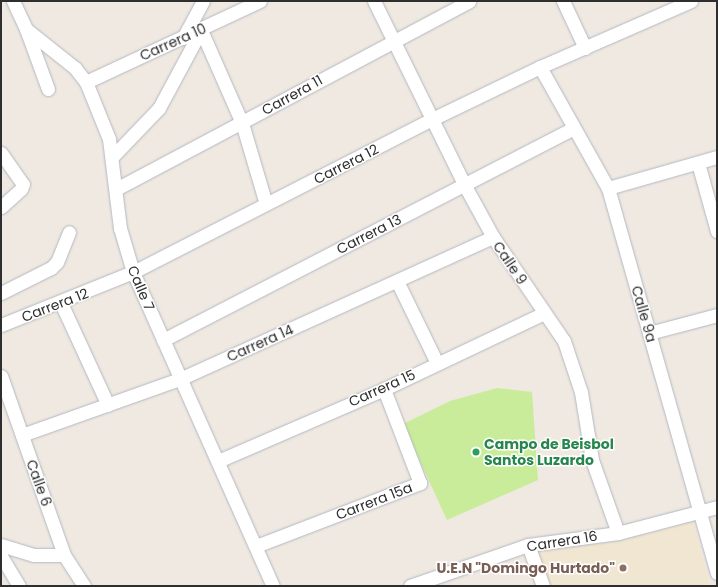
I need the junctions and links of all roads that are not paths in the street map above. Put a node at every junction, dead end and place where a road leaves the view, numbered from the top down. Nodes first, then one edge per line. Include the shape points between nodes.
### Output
1 (13, 1) edge
2 (203, 1) edge
3 (260, 1) edge
4 (374, 1) edge
5 (469, 1) edge
6 (563, 1) edge
7 (691, 1) edge
8 (26, 29) junction
9 (201, 30) junction
10 (183, 38) junction
11 (393, 40) junction
12 (585, 48) junction
13 (540, 67) junction
14 (86, 82) junction
15 (48, 89) dead end
16 (432, 119) junction
17 (242, 123) junction
18 (574, 128) junction
19 (1, 153) edge
20 (112, 157) junction
21 (717, 157) edge
22 (698, 163) junction
23 (465, 186) junction
24 (608, 188) junction
25 (116, 189) junction
26 (266, 204) junction
27 (2, 205) edge
28 (717, 231) edge
29 (68, 232) dead end
30 (493, 237) junction
31 (133, 272) junction
32 (398, 281) junction
33 (1, 293) edge
34 (61, 303) junction
35 (544, 312) junction
36 (717, 315) edge
37 (1, 325) edge
38 (649, 333) junction
39 (163, 340) junction
40 (436, 363) junction
41 (1, 376) edge
42 (182, 378) junction
43 (384, 389) junction
44 (108, 405) junction
45 (22, 435) junction
46 (218, 461) junction
47 (717, 507) edge
48 (701, 511) junction
49 (618, 533) junction
50 (1, 545) edge
51 (528, 545) junction
52 (256, 546) junction
53 (64, 555) junction
54 (1, 556) edge
55 (717, 573) edge
56 (19, 586) edge
57 (84, 586) edge
58 (273, 586) edge
59 (410, 586) edge
60 (543, 586) edge

1 - 8 street, Calle 7
2 - 10 street
3 - 9 street, Carrera 10
4 - 11 street, Calle 9
5 - 11 street, Carrera 11
6 - 12 street
7 - 12 street, Carrera 12
8 - 14 street, Calle 7 via 75,68
8 - 15 street
9 - 10 street, Carrera 10
9 - 17 street
9 - 20 street via 159,108
10 - 14 street, Carrera 10
11 - 16 street, Calle 9
11 - 17 street, Carrera 11
12 - 13 street, Carrera 12
13 - 16 street, Carrera 12
13 - 18 street, Calle 9a
14 - 20 street, Calle 7 via 109,139
16 - 23 street, Calle 9
16 - 26 street, Carrera 12
17 - 25 street, Carrera 11
17 - 26 street
18 - 23 street, Carrera 13
18 - 24 street, Calle 9a
19 - 27 street via 23,184
20 - 25 street, Calle 7
21 - 22 street
22 - 24 street
22 - 28 street
23 - 30 street, Calle 9
23 - 39 street, Carrera 13
24 - 38 street, Calle 9a
25 - 31 street, Calle 7 via 120,228
26 - 31 street, Carrera 12
29 - 33 street via 57,262 51,268
30 - 32 street, Carrera 14
30 - 35 street, Calle 9
31 - 34 street, Carrera 12
31 - 39 street, Calle 7
32 - 40 street
32 - 42 street, Carrera 14
34 - 37 street, Carrera 12
34 - 44 street
35 - 40 street, Carrera 15
35 - 49 street, Calle 9 via 564,341 573,366 581,392 592,460
36 - 38 street
38 - 48 street, Calle 9a
39 - 42 street, Calle 7
40 - 43 street, Carrera 15
41 - 45 street, Calle 6
42 - 44 street, Carrera 14
42 - 46 street, Calle 7
43 - 46 street, Carrera 15
43 - 52 street, Carrera 15a via 420,483
44 - 45 street, Carrera 14
45 - 53 street, Calle 6
46 - 52 street, Calle 7
47 - 48 street, Carrera 16
48 - 49 street, Carrera 16
48 - 55 street, Calle 9a
49 - 51 street, Carrera 16
50 - 53 street via 34,555
51 - 59 street, Carrera 16
51 - 60 street
52 - 58 street, Calle 7
53 - 57 street, Calle 6
54 - 56 street

